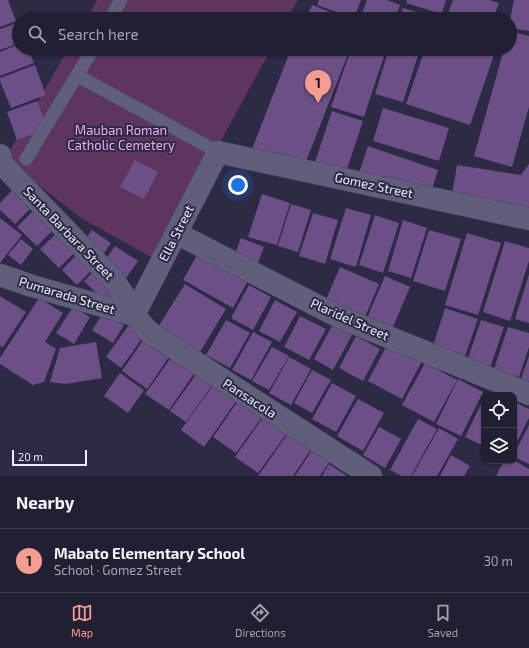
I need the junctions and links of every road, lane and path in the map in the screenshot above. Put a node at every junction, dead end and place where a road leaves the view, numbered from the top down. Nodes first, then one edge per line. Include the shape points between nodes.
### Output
1 (121, 0) edge
2 (114, 12) edge
3 (89, 56) edge
4 (78, 76) junction
5 (218, 152) junction
6 (0, 155) edge
7 (26, 158) dead end
8 (529, 219) edge
9 (176, 233) junction
10 (0, 275) edge
11 (134, 315) junction
12 (529, 394) edge
13 (371, 476) edge

1 - 2 lane
3 - 4 lane
4 - 5 lane
4 - 7 lane
5 - 8 street, Gomez Street
5 - 9 street, Ella Street
6 - 11 street, Santa Barbara Street via 2,164 113,279
9 - 11 street, Ella Street
9 - 12 street, Plaridel Street via 339,317
10 - 11 street, Pumarada Street via 39,289
11 - 13 street, Pansacola via 148,332

